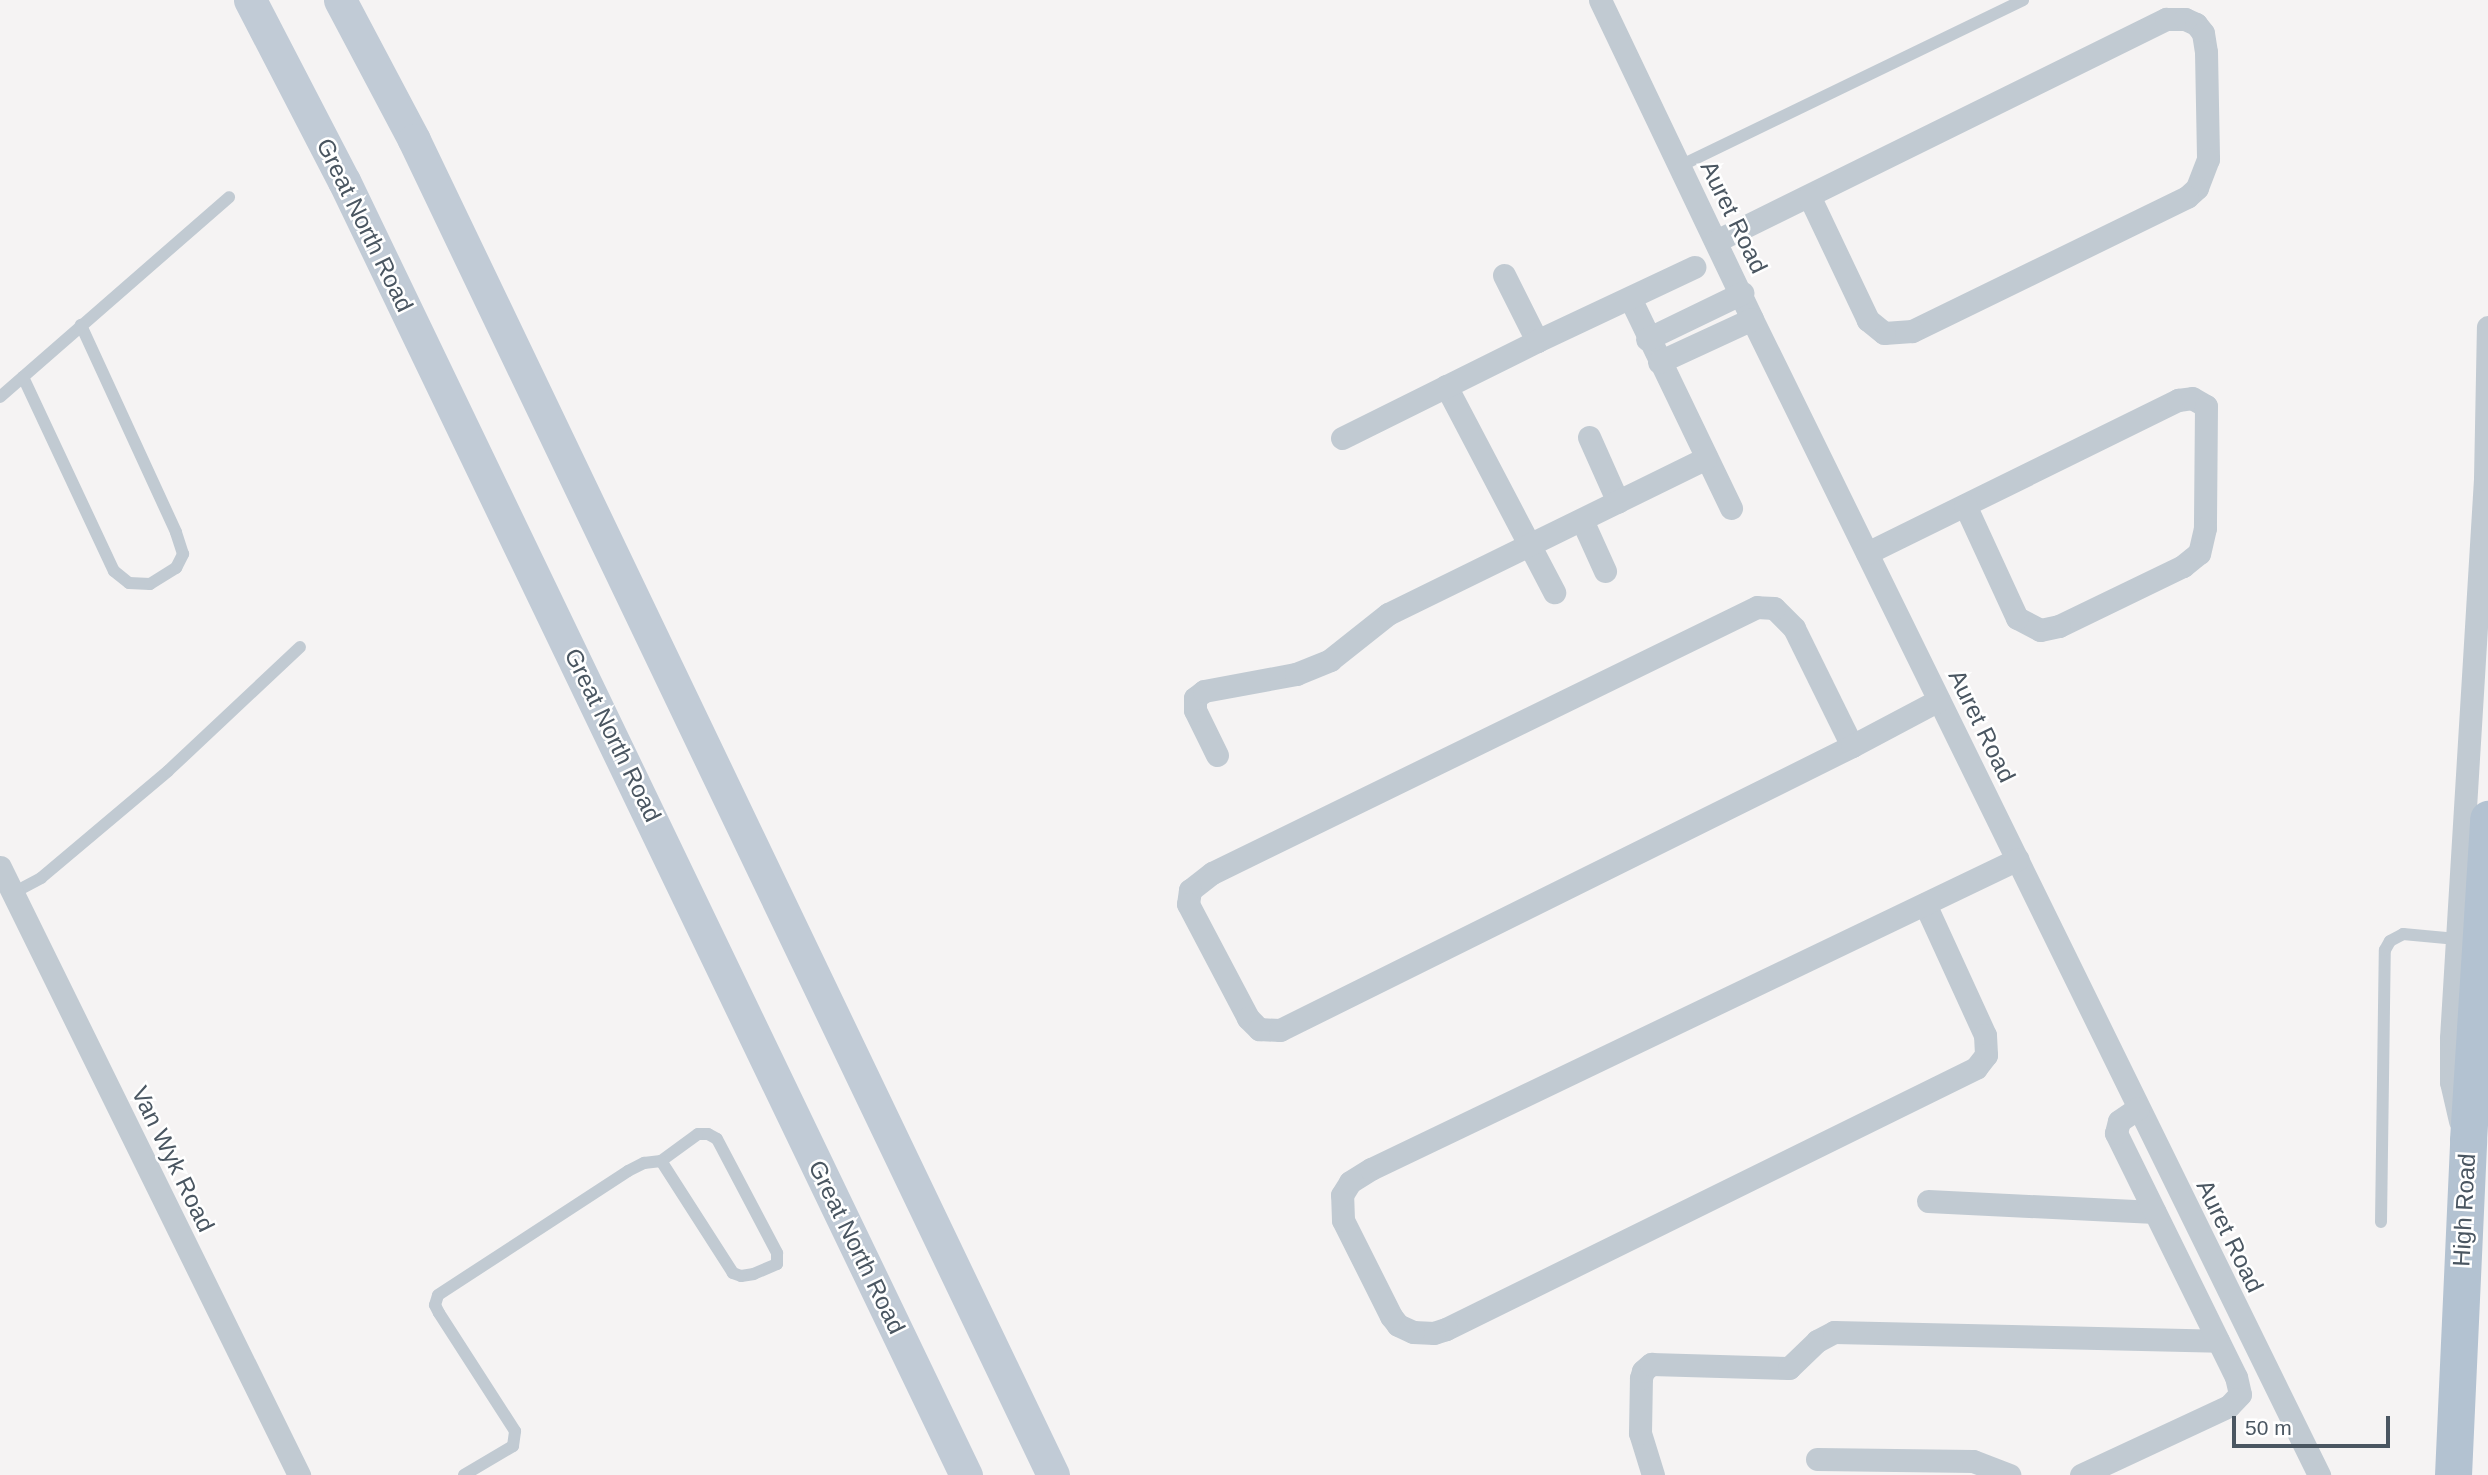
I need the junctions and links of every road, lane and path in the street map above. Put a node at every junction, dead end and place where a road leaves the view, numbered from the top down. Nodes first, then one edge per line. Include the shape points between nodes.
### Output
1 (250, 0) edge
2 (340, 0) edge
3 (1600, 0) edge
4 (1991, 0) edge
5 (2023, 0) edge
6 (1997, 13) junction
7 (1679, 166) junction
8 (1809, 195) junction
9 (229, 197) dead end
10 (1716, 241) junction
11 (1694, 267) dead end
12 (1504, 275) dead end
13 (1742, 293) junction
14 (1630, 298) junction
15 (1752, 319) junction
16 (81, 325) junction
17 (2488, 327) edge
18 (1647, 339) junction
19 (1537, 341) junction
20 (1659, 362) junction
21 (23, 377) junction
22 (1446, 386) junction
23 (0, 397) edge
24 (1589, 437) dead end
25 (1342, 438) dead end
26 (1705, 459) junction
27 (1618, 502) junction
28 (1965, 505) junction
29 (1731, 508) dead end
30 (1582, 520) junction
31 (1531, 545) junction
32 (1867, 552) junction
33 (1605, 571) dead end
34 (1553, 592) dead end
35 (300, 648) dead end
36 (1939, 700) junction
37 (1852, 746) junction
38 (1217, 755) dead end
39 (2488, 819) edge
40 (2018, 859) junction
41 (0, 867) edge
42 (13, 893) junction
43 (1925, 904) junction
44 (2457, 939) junction
45 (2138, 1108) junction
46 (2468, 1140) junction
47 (661, 1161) junction
48 (1928, 1201) dead end
49 (2155, 1212) junction
50 (2381, 1222) dead end
51 (2218, 1340) junction
52 (1816, 1459) dead end
53 (299, 1475) edge
54 (464, 1475) edge
55 (966, 1475) edge
56 (1053, 1475) edge
57 (1654, 1475) edge
58 (2009, 1475) edge
59 (2081, 1475) edge
60 (2319, 1475) edge
61 (2453, 1475) edge

1 - 55 main road, Great North Road via 344,180
2 - 56 main road via 421,153
3 - 7 street, Auret Road
4 - 6 lane
5 - 6 lane
6 - 7 lane
7 - 10 street, Auret Road
8 - 8 street via 2166,19 2185,19 2203,33 2208,159 2203,179 2193,192 1912,331 1884,333 1868,320
8 - 10 street
9 - 16 lane
10 - 13 street, Auret Road
11 - 14 street
12 - 19 street
13 - 15 street, Auret Road
13 - 18 street
14 - 18 street
14 - 19 street
15 - 20 street
15 - 32 street, Auret Road
16 - 21 lane
16 - 21 lane via 176,532 183,554 176,568 150,584 129,583 114,571
17 - 44 street via 2485,479
18 - 20 street
19 - 22 street
20 - 26 street
21 - 23 lane
22 - 25 street
22 - 31 street
24 - 27 street
26 - 27 street
26 - 29 street
27 - 30 street
28 - 28 street via 2178,400 2192,398 2206,406 2205,528 2199,553 2183,566 2059,626 2040,630 2017,618
28 - 32 street
30 - 31 street
30 - 33 street
31 - 34 street
31 - 38 street via 1388,614 1314,668 1205,691 1195,698 1195,710
32 - 36 street, Auret Road
35 - 42 lane via 168,771 41,878
36 - 37 street
36 - 40 street, Auret Road
37 - 37 street via 1275,1031 1259,1029 1248,1018 1188,904 1190,890 1212,873 1757,607 1774,608 1794,628
39 - 46 main road, High Road
40 - 43 street
40 - 45 street, Auret Road
41 - 42 street, Van Wyk Road
42 - 53 street, Van Wyk Road
43 - 43 street via 1350,1182 1342,1195 1343,1220 1398,1325 1413,1332 1446,1329 1976,1068 1986,1055 1985,1035
44 - 46 street via 2451,1082
44 - 50 lane via 2403,934 2385,950
45 - 49 street via 2119,1121 2116,1133
45 - 60 street, Auret Road
46 - 61 main road, High Road
47 - 47 lane via 733,1273 741,1276 777,1264 777,1253 716,1139 698,1134
47 - 54 lane via 628,1171 438,1295 435,1305 439,1313 515,1431 513,1446
48 - 49 street
49 - 51 street
51 - 57 street via 1834,1332 1817,1340 1789,1368 1651,1364 1641,1378 1640,1433
51 - 59 street via 2240,1385 2234,1402
52 - 58 street via 1972,1461

